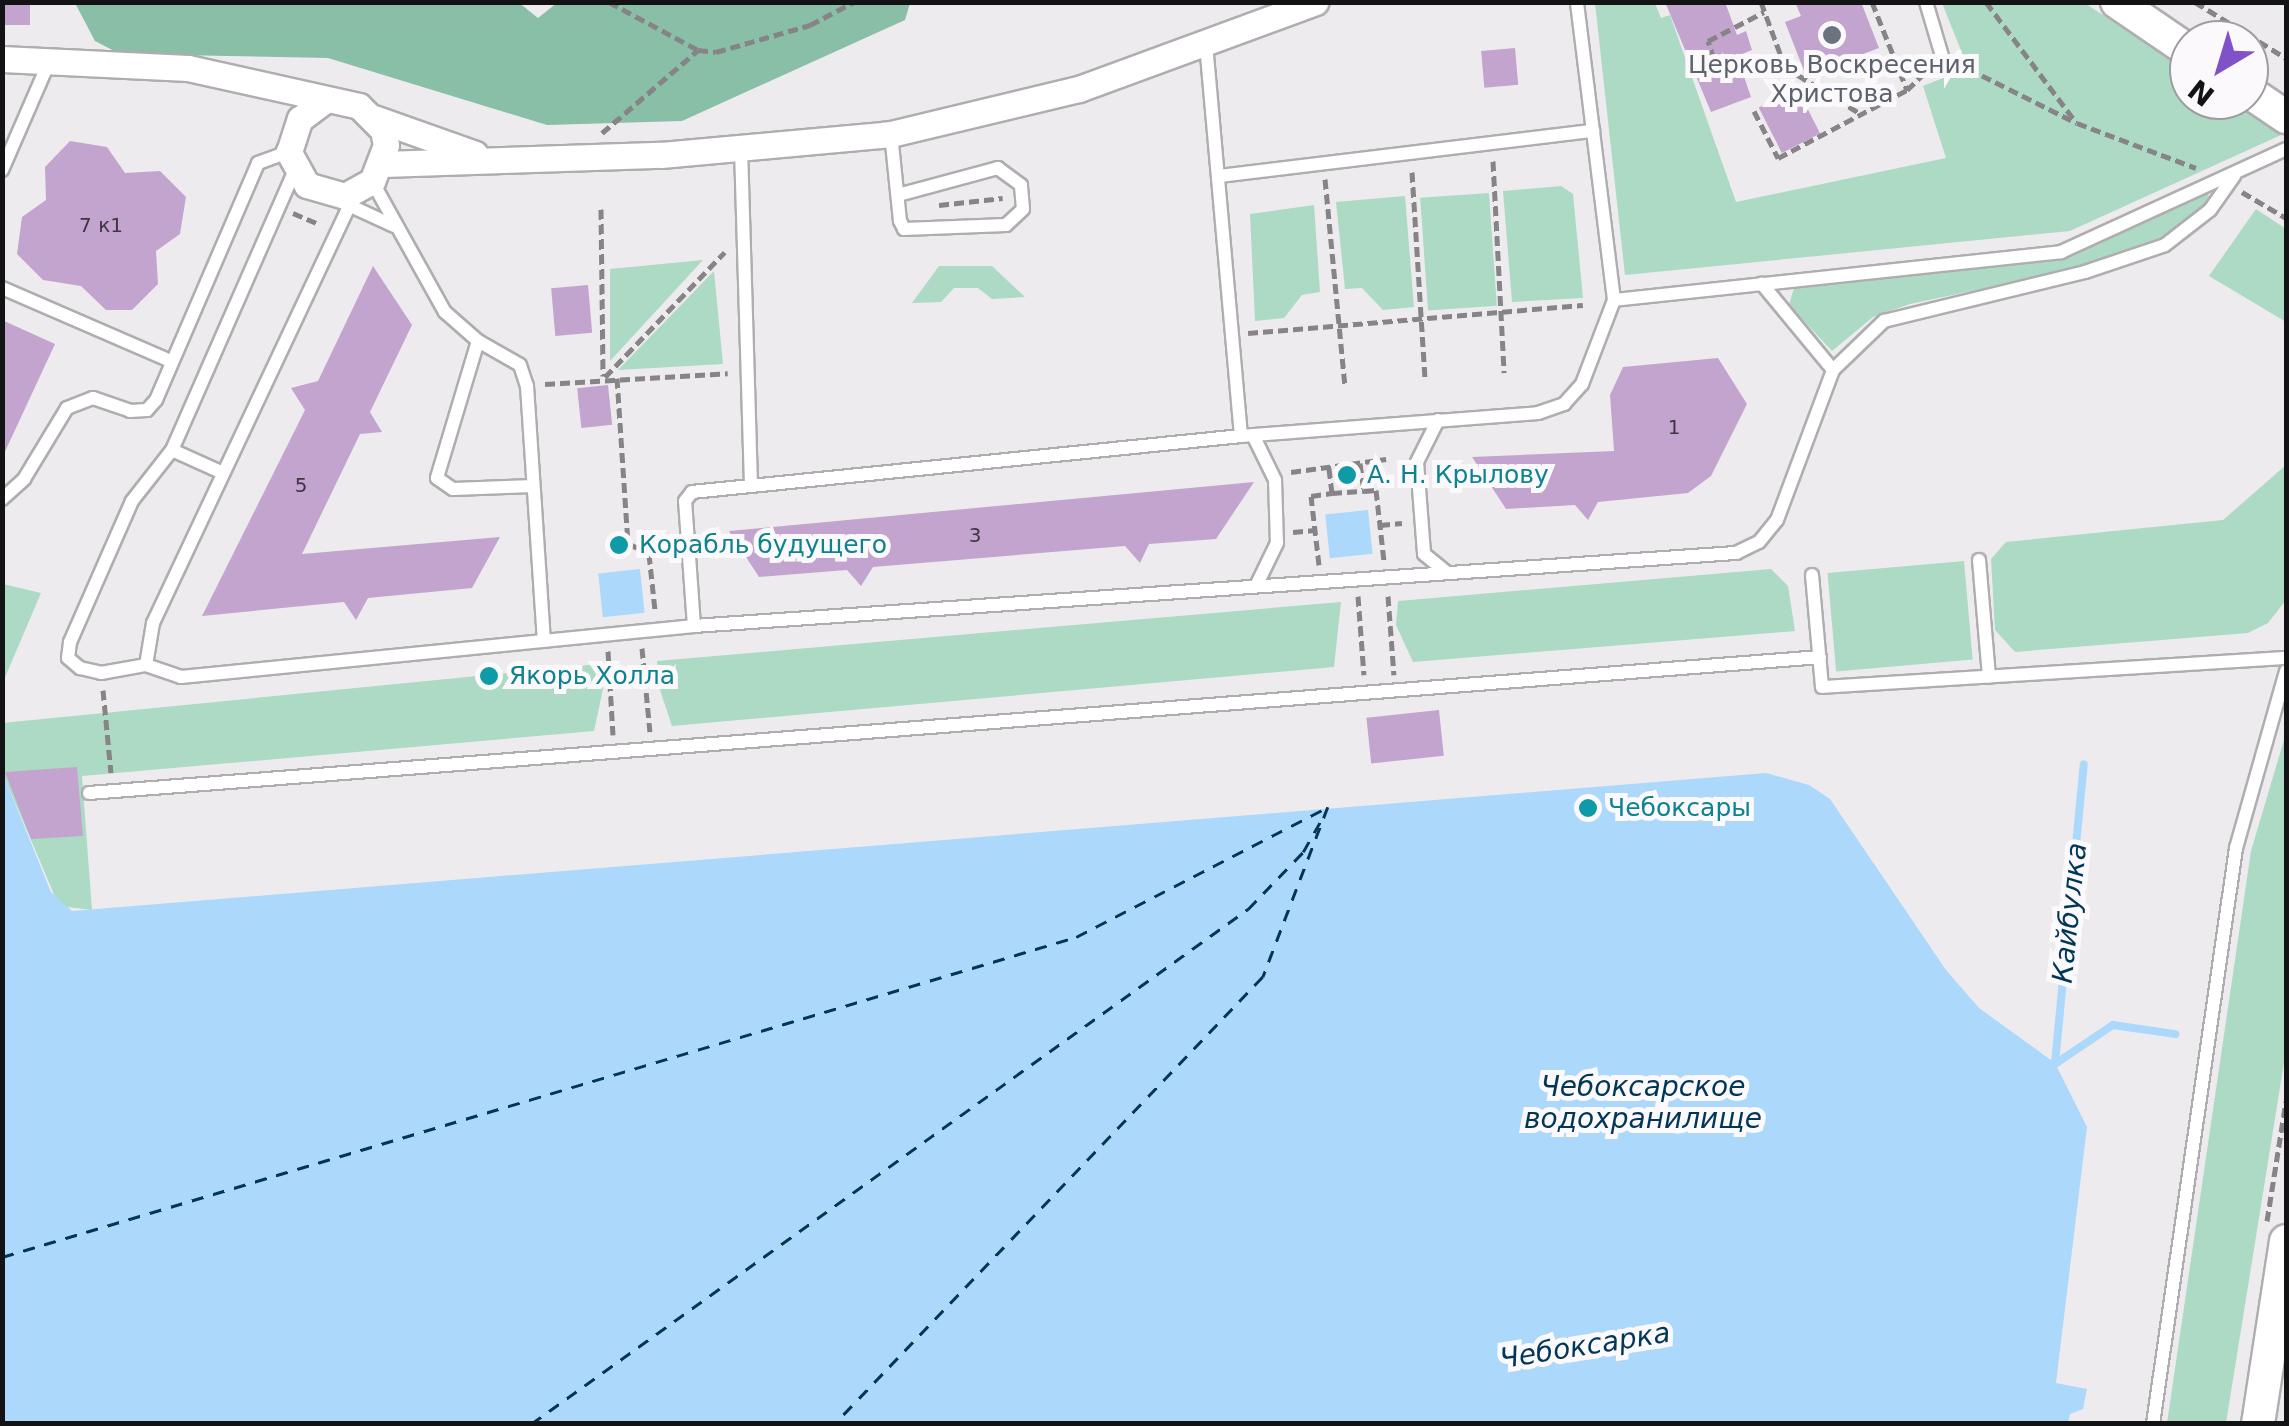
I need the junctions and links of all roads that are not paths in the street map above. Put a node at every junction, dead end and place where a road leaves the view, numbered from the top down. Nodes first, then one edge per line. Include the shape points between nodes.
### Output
1 (1316, 2) edge
2 (1577, 2) edge
3 (1926, 2) edge
4 (2116, 2) edge
5 (2169, 38) edge
6 (1206, 46) junction
7 (1942, 56) road end
8 (2, 59) edge
9 (50, 60) junction
10 (243, 80) junction
11 (324, 101) junction
12 (374, 118) junction
13 (1593, 132) junction
14 (891, 134) junction
15 (741, 148) junction
16 (2286, 148) edge
17 (292, 152) junction
18 (484, 157) junction
19 (2, 170) edge
20 (1219, 176) junction
21 (2229, 179) junction
22 (358, 187) junction
23 (898, 194) junction
24 (394, 226) junction
25 (1762, 284) junction
26 (2, 288) edge
27 (1614, 300) junction
28 (478, 341) junction
29 (171, 360) junction
30 (1833, 370) junction
31 (1438, 420) junction
32 (1247, 436) junction
33 (172, 450) junction
34 (223, 473) junction
35 (751, 484) junction
36 (534, 486) junction
37 (2, 499) edge
38 (1979, 560) dead end
39 (1446, 572) junction
40 (1812, 575) dead end
41 (1256, 586) junction
42 (694, 626) junction
43 (544, 640) junction
44 (1820, 657) junction
45 (2286, 658) edge
46 (146, 665) junction
47 (2286, 671) edge
48 (1988, 677) junction
49 (90, 793) dead end
50 (2286, 1241) edge
51 (2153, 1424) edge
52 (2258, 1424) edge

1 - 6 street
2 - 13 lane
3 - 7 lane
4 - 5 street
6 - 14 street via 1079,89
6 - 20 lane
8 - 9 street
9 - 10 street via 188,68
9 - 19 lane
10 - 11 street
10 - 17 street via 272,101
11 - 12 street via 342,99
11 - 17 street via 300,119
12 - 18 street
12 - 22 street via 386,145
13 - 20 lane
13 - 27 lane
14 - 15 street
14 - 23 lane
15 - 18 street
15 - 35 lane
16 - 21 lane
17 - 22 street
17 - 29 lane via 258,163
17 - 33 lane
18 - 22 street
20 - 32 lane
21 - 25 lane via 2061,252
21 - 30 lane via 2210,210 2165,245 2085,272 1884,321
22 - 24 lane
22 - 24 lane
22 - 34 lane
23 - 23 lane via 900,221 911,232 1006,225 1023,209 1021,185 998,168
24 - 28 lane via 446,312
25 - 27 lane
25 - 30 lane
26 - 29 lane
27 - 31 lane via 1582,384 1564,404
28 - 36 lane via 520,365
28 - 36 lane via 437,478 453,489
29 - 37 lane via 147,410 130,412 93,398 66,408 24,479
30 - 39 lane via 1777,520 1759,542 1736,553
31 - 32 lane
31 - 39 lane via 1417,462 1424,554
32 - 35 lane
32 - 41 lane via 1276,480 1277,543
33 - 34 lane
33 - 46 lane via 132,501 68,658 101,673
34 - 46 lane via 154,623
35 - 42 lane via 692,492 685,500
36 - 43 lane
38 - 48 lane
39 - 41 lane
40 - 44 lane
41 - 42 lane
42 - 43 lane
43 - 46 lane via 182,677
44 - 48 lane via 1822,687
44 - 49 lane
45 - 48 lane
47 - 51 lane via 2236,848
50 - 52 street

